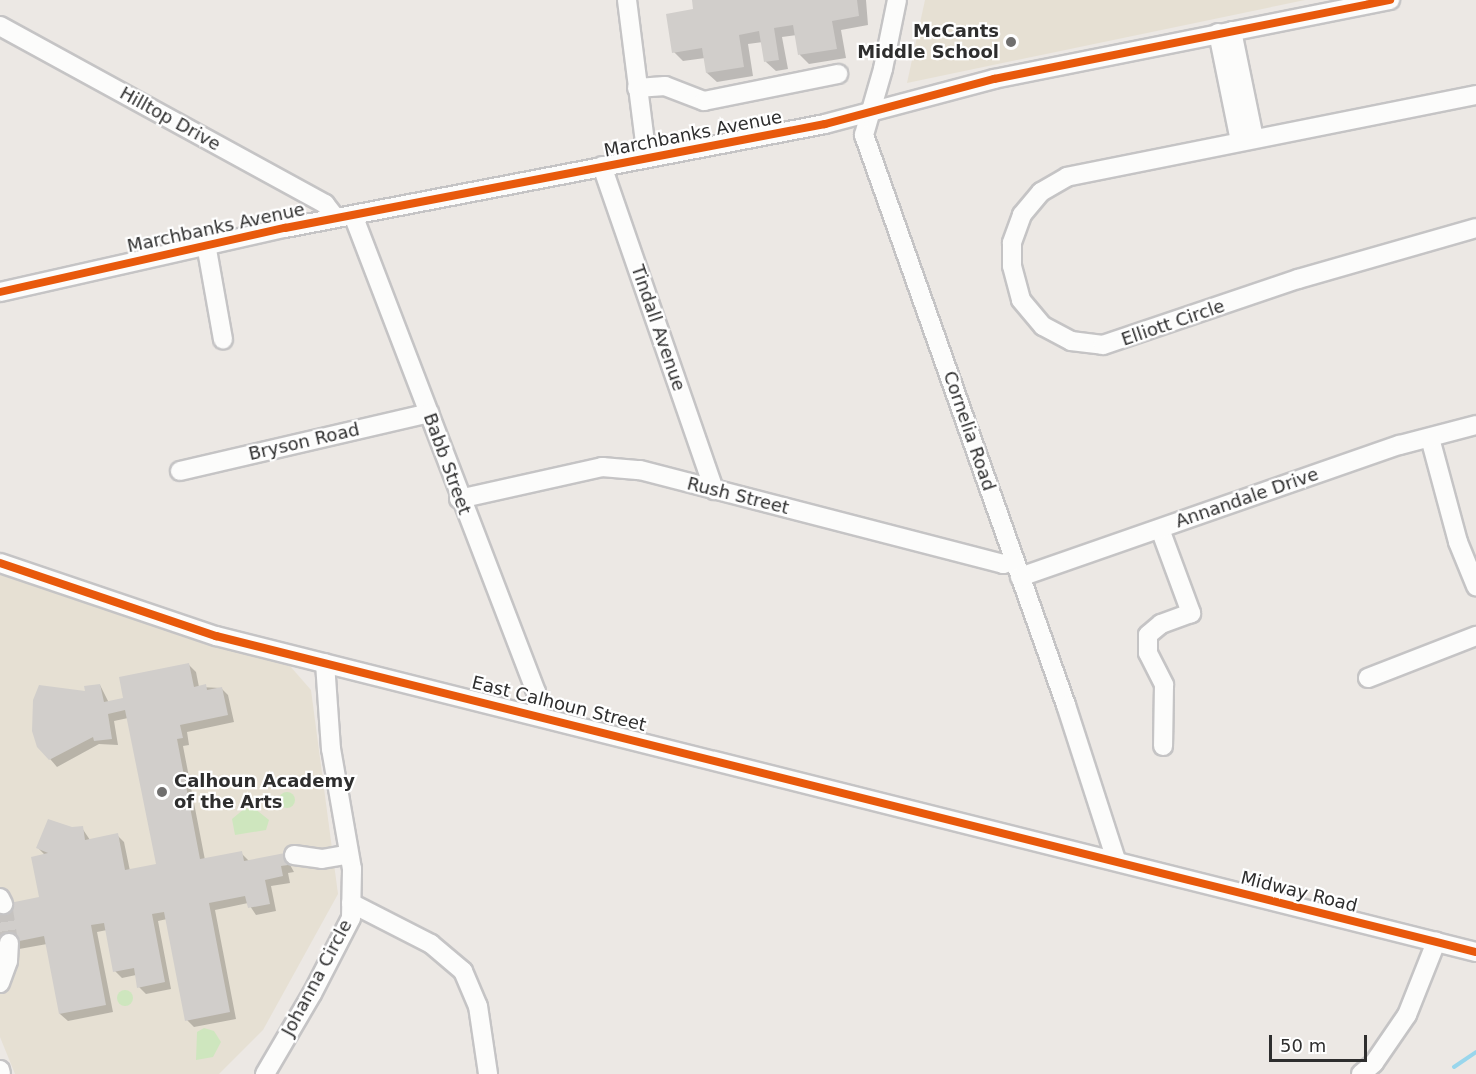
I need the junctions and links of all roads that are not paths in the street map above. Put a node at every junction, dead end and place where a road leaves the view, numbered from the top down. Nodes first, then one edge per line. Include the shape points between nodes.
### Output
1 (627, 0) edge
2 (897, 0) edge
3 (1390, 0) edge
4 (0, 26) edge
5 (1225, 32) junction
6 (837, 74) dead end
7 (637, 88) junction
8 (1476, 95) edge
9 (868, 112) junction
10 (1247, 139) junction
11 (647, 158) junction
12 (602, 166) junction
13 (344, 217) junction
14 (1476, 228) edge
15 (206, 244) junction
16 (0, 292) edge
17 (223, 339) dead end
18 (429, 413) junction
19 (1476, 425) edge
20 (1430, 438) junction
21 (180, 471) dead end
22 (714, 490) junction
23 (459, 499) junction
24 (1160, 529) junction
25 (0, 563) edge
26 (1017, 569) junction
27 (1476, 586) edge
28 (1476, 636) edge
29 (326, 663) junction
30 (1368, 678) dead end
31 (538, 714) junction
32 (1163, 746) dead end
33 (350, 854) junction
34 (294, 855) dead end
35 (1116, 861) junction
36 (351, 903) junction
37 (1436, 942) junction
38 (9, 943) tunnel mouth
39 (1476, 952) edge
40 (0, 983) edge
41 (265, 1074) edge
42 (488, 1074) edge
43 (1361, 1074) edge

1 - 7 street
2 - 9 street, Cornelia Road via 883,69
3 - 5 street, Marchbanks Avenue
4 - 13 street, Hilltop Drive
5 - 9 street, Marchbanks Avenue via 994,79
5 - 10 street
6 - 7 street via 704,101 665,86
7 - 11 street
8 - 10 street, Elliott Circle
9 - 11 street, Marchbanks Avenue
9 - 26 street, Cornelia Road via 864,135 877,177
10 - 14 street, Elliott Circle via 1081,173 1041,192 1022,215 1012,243 1013,280 1032,315 1054,335 1103,345 1298,279
11 - 12 street, Marchbanks Avenue
12 - 13 street, Marchbanks Avenue
12 - 22 street, Tindall Avenue
13 - 15 street, Marchbanks Avenue
13 - 18 street, Babb Street
15 - 16 street, Marchbanks Avenue
15 - 17 street
18 - 21 street, Bryson Road
18 - 23 street, Babb Street
19 - 20 street, Annandale Drive
20 - 24 street, Annandale Drive
20 - 27 street via 1458,542
22 - 23 street, Rush Street via 640,470 602,467
22 - 26 street, Rush Street
23 - 31 street, Babb Street via 536,692
24 - 26 street, Annandale Drive
24 - 32 street via 1191,613 1161,624 1148,635 1148,653 1164,685
25 - 29 street, East Calhoun Street via 216,636
26 - 35 street, Cornelia Road via 1109,830
28 - 30 street
29 - 31 street, East Calhoun Street
29 - 33 street, Johanna Circle via 331,749
31 - 35 street, East Calhoun Street
33 - 34 street via 322,859
33 - 36 street, Johanna Circle
35 - 37 street, Midway Road
36 - 41 street, Johanna Circle via 351,918
36 - 42 street via 431,944 463,970 478,1006
37 - 39 street, Midway Road
37 - 43 street via 1407,1015 1374,1063
38 - 40 street

